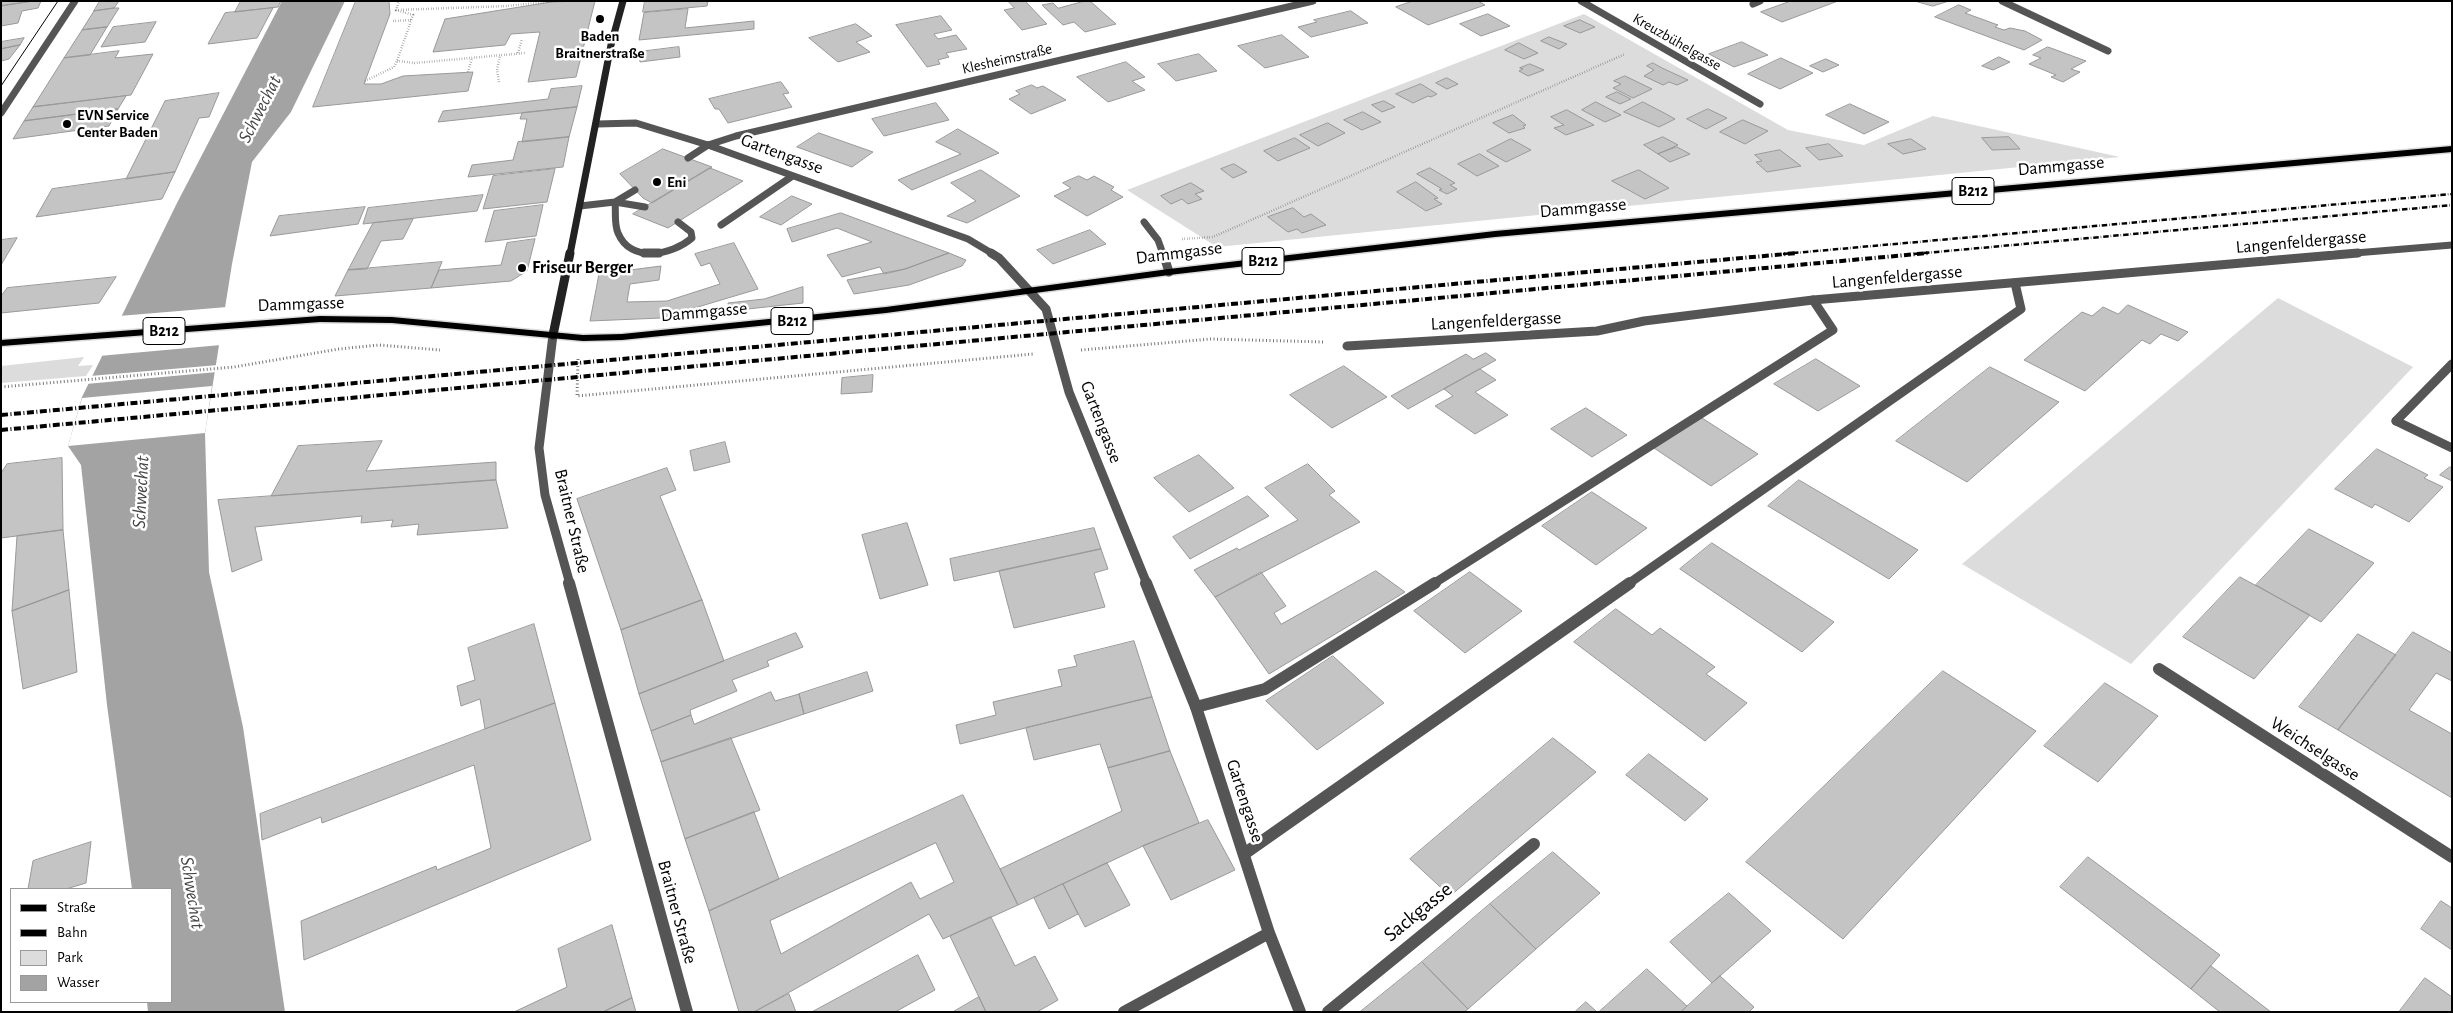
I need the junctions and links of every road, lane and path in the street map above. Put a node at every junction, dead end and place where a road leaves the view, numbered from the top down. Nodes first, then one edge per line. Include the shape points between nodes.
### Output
1 (75, 1) edge
2 (399, 1) edge
3 (555, 1) edge
4 (623, 1) edge
5 (1313, 1) edge
6 (1581, 1) edge
7 (2002, 1) edge
8 (396, 10) junction
9 (411, 20) junction
10 (393, 21) dead end
11 (522, 39) dead end
12 (1650, 43) junction
13 (2108, 51) dead end
14 (525, 53) dead end
15 (518, 54) junction
16 (500, 55) junction
17 (472, 58) junction
18 (398, 61) junction
19 (468, 72) dead end
20 (365, 81) dead end
21 (499, 82) dead end
22 (1760, 104) dead end
23 (1, 113) edge
24 (597, 124) junction
25 (708, 145) junction
26 (2452, 149) edge
27 (688, 158) dead end
28 (791, 177) junction
29 (635, 190) dead end
30 (615, 202) junction
31 (580, 206) junction
32 (645, 207) dead end
33 (678, 222) dead end
34 (1144, 222) dead end
35 (720, 225) dead end
36 (1158, 240) junction
37 (2452, 245) edge
38 (1169, 272) junction
39 (2015, 283) junction
40 (1031, 290) junction
41 (1813, 300) junction
42 (553, 335) junction
43 (1, 343) edge
44 (1347, 346) joint
45 (443, 350) dead end
46 (1058, 352) junction
47 (550, 360) junction
48 (2452, 364) edge
49 (1, 387) edge
50 (2452, 448) edge
51 (2159, 669) dead end
52 (1196, 707) junction
53 (1534, 844) dead end
54 (1244, 854) junction
55 (2452, 857) edge
56 (1269, 933) junction
57 (687, 1012) edge
58 (1124, 1012) edge
59 (1300, 1012) edge
60 (1328, 1012) edge

1 - 23 street
2 - 8 path
3 - 8 path
4 - 24 main road, Braitner Straße via 611,45
5 - 25 street, Klesheimstraße
6 - 12 street, Kreuzbühelgasse
7 - 13 street
8 - 9 path via 413,15
9 - 10 path
9 - 18 path
11 - 15 path
12 - 22 street, Kreuzbühelgasse
12 - 36 path via 1213,237
14 - 15 path
15 - 16 path
16 - 17 path
16 - 21 path
17 - 18 path via 415,63
17 - 19 path
18 - 20 path via 394,67
24 - 25 street, Gartengasse via 636,123
24 - 31 main road, Braitner Straße
25 - 27 street, Klesheimstraße
25 - 28 street, Gartengasse
26 - 38 main road, Dammgasse / B212 via 1495,234
28 - 35 street
28 - 40 street, Gartengasse via 968,240 999,258
29 - 30 street
30 - 31 street
30 - 32 street
30 - 33 street via 618,233 626,247 637,252 656,254 686,245 692,238 692,232
31 - 42 main road, Braitner Straße
34 - 36 street
36 - 38 street
37 - 39 street, Langenfeldergasse
38 - 40 main road, Dammgasse / B212
39 - 41 street, Langenfeldergasse
39 - 54 street via 2021,309
40 - 42 main road, Dammgasse / B212 via 876,311 632,336 583,338
40 - 46 street, Gartengasse via 1046,309
41 - 44 street, Langenfeldergasse via 1644,321 1596,331
41 - 52 street via 1833,330 1265,689
42 - 43 main road, Dammgasse / B212 via 392,320 320,319
42 - 47 street, Braitner Straße
44 - 46 path via 1313,340 1211,339
45 - 49 path via 379,345 234,367
46 - 47 path via 577,396 578,357
46 - 52 street, Gartengasse via 1069,392
47 - 57 street, Braitner Straße via 539,448 545,495
48 - 50 street via 2396,421
51 - 55 street, Weichselgasse
52 - 54 street, Gartengasse
53 - 60 street, Sackgasse
54 - 56 street, Gartengasse
56 - 58 street
56 - 59 street, Gartengasse

